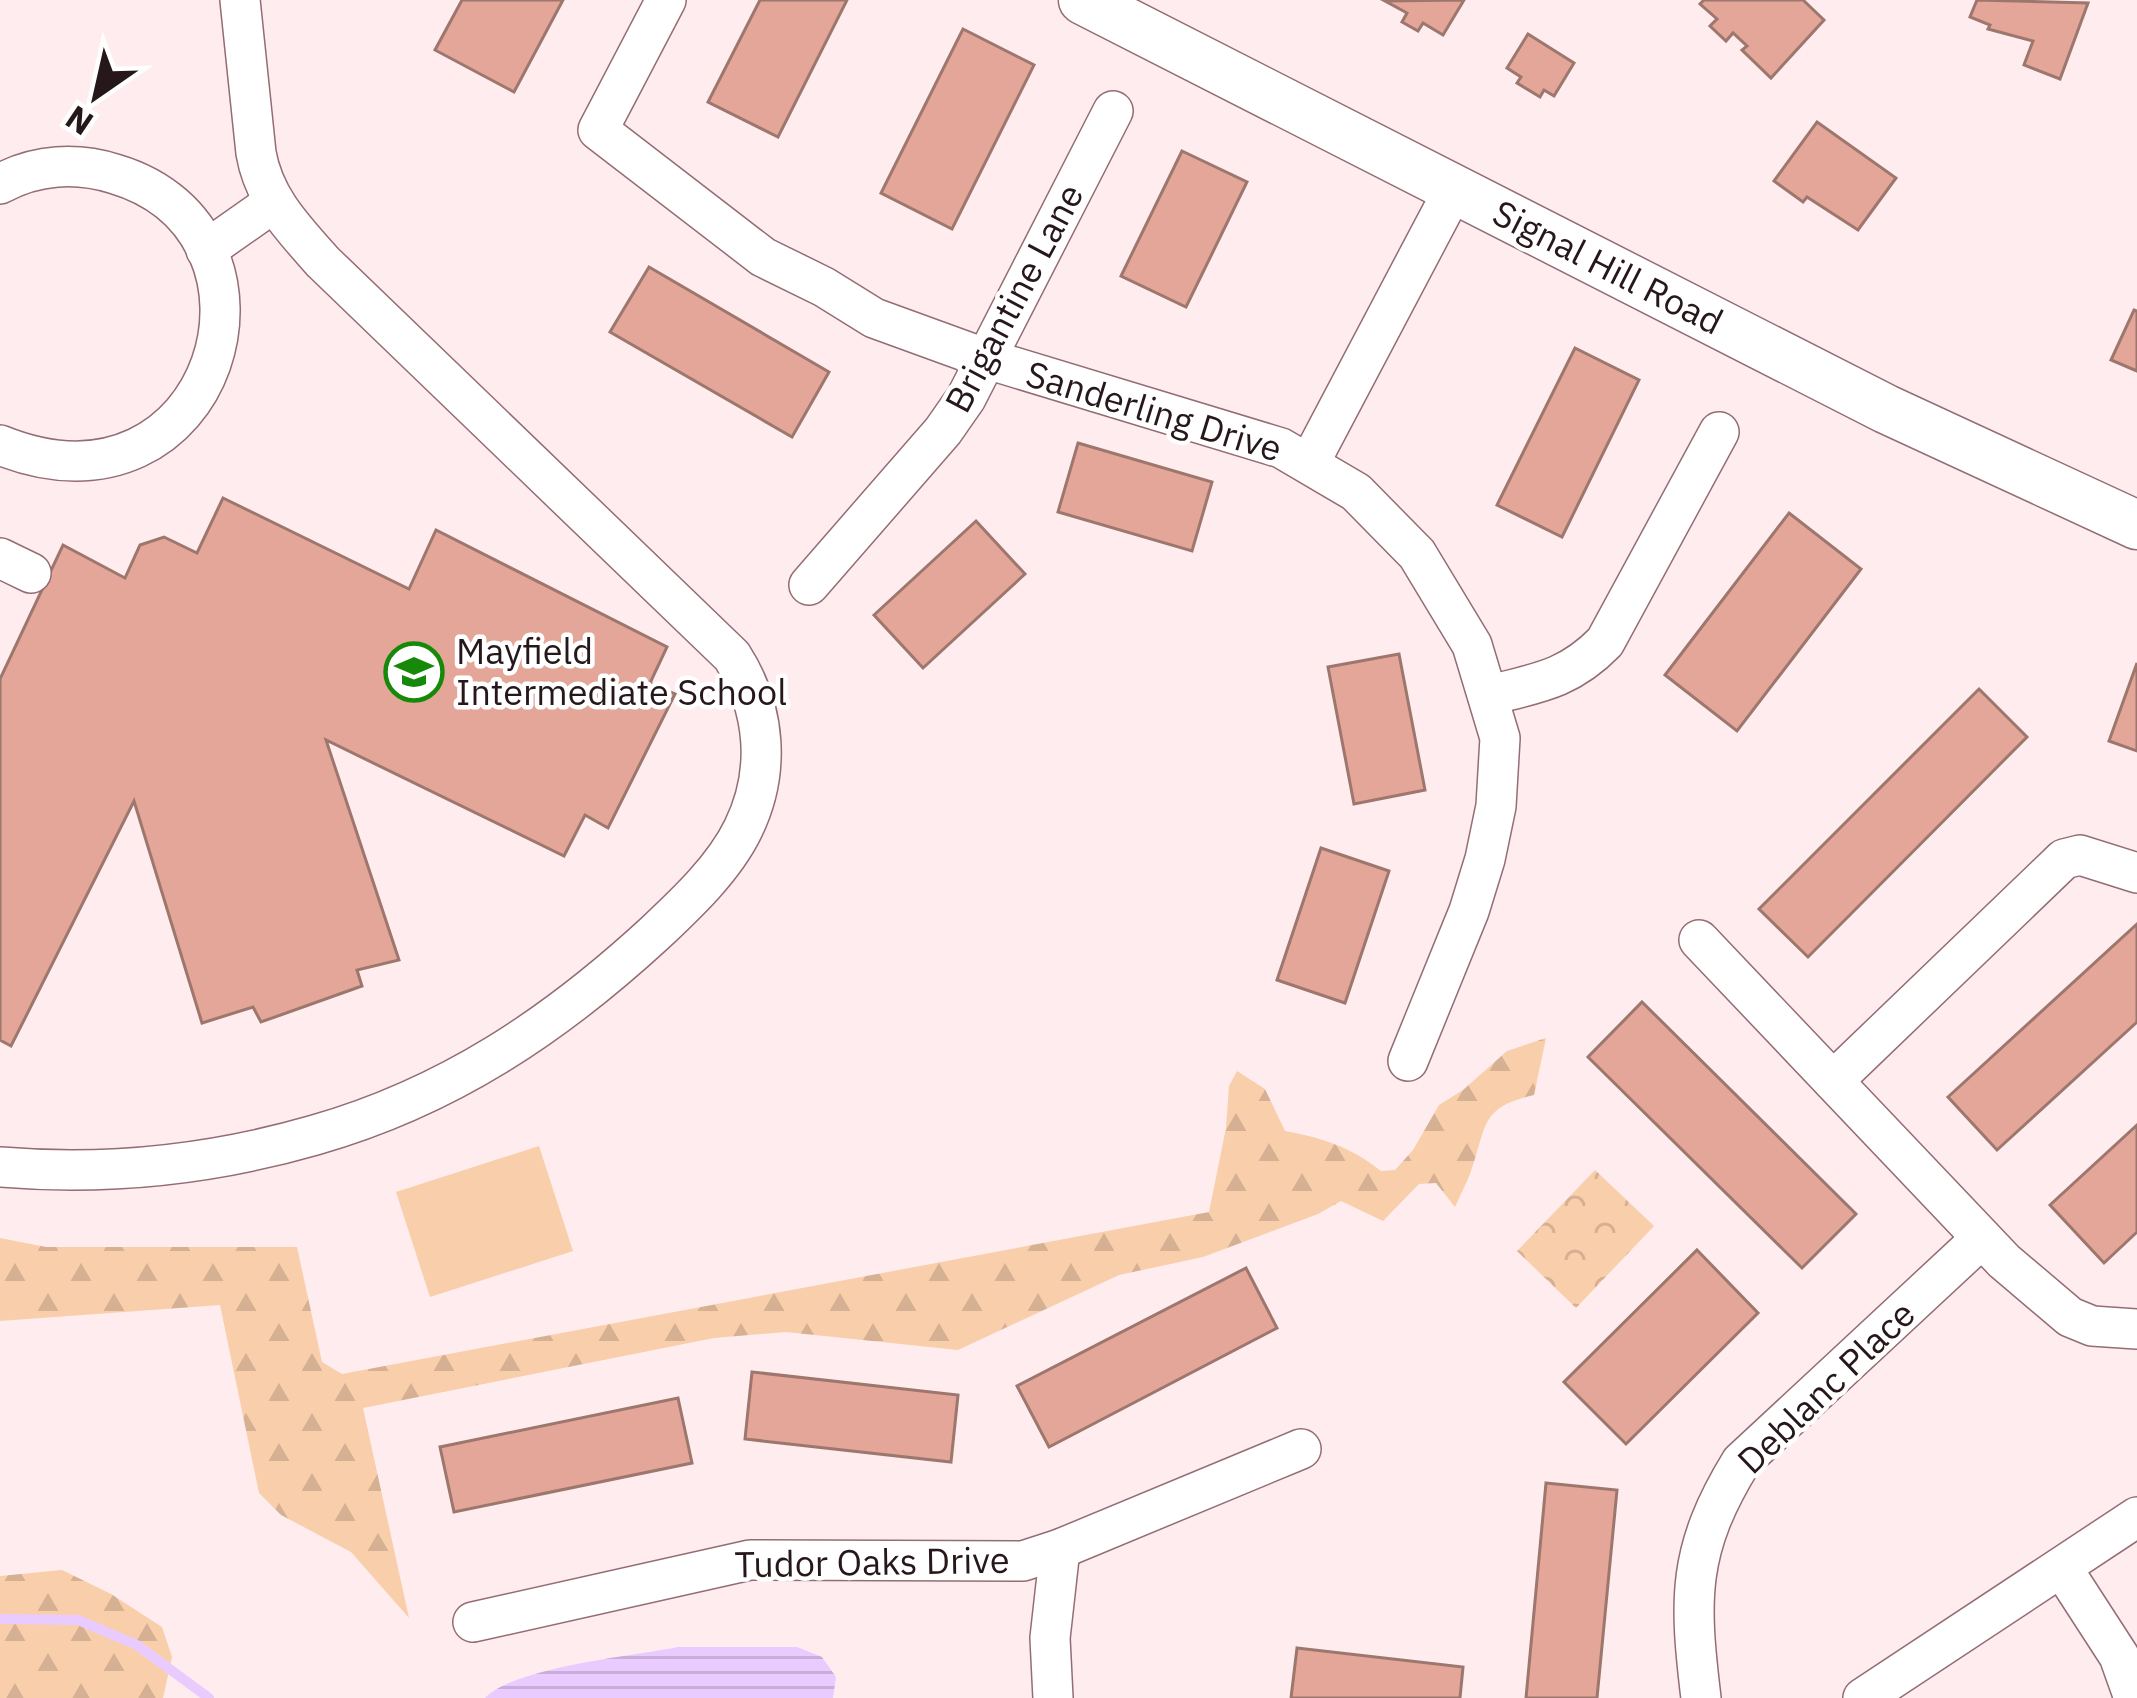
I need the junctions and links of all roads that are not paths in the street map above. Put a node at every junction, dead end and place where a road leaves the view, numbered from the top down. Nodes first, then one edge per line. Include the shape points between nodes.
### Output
1 (240, 0) edge
2 (666, 0) edge
3 (1083, 0) edge
4 (1113, 111) dead end
5 (0, 184) edge
6 (1454, 189) junction
7 (273, 203) junction
8 (206, 250) junction
9 (984, 358) junction
10 (1720, 432) dead end
11 (0, 445) edge
12 (1310, 462) junction
13 (2137, 525) edge
14 (809, 585) dead end
15 (1490, 695) junction
16 (2137, 874) edge
17 (1699, 940) dead end
18 (1408, 1061) dead end
19 (1833, 1081) junction
20 (0, 1167) edge
21 (1982, 1238) junction
22 (2137, 1329) edge
23 (1300, 1449) dead end
24 (2137, 1517) edge
25 (1060, 1549) junction
26 (2062, 1568) junction
27 (473, 1622) dead end
28 (1054, 1698) edge
29 (1702, 1698) edge
30 (1863, 1698) edge
31 (2134, 1698) edge

1 - 7 street via 256,153
2 - 9 street, Sanderling Drive via 598,130 764,257 874,318
3 - 6 main road, Signal Hill Road
4 - 9 street, Brigantine Lane
5 - 8 street via 54,166 133,179 163,197
6 - 12 street
6 - 13 main road, Signal Hill Road via 1906,420
7 - 8 street
7 - 20 street via 323,262 733,656 762,734 755,797 715,870 612,973 484,1065 415,1099 234,1156 93,1172
8 - 11 street via 219,287 220,327 198,395 177,421 115,458 73,464
9 - 12 street, Sanderling Drive
9 - 14 street, Brigantine Lane via 943,431
10 - 15 street via 1605,642 1557,678
12 - 15 street, Sanderling Drive via 1369,503 1418,554 1472,645
15 - 18 street, Sanderling Drive via 1500,738 1485,859
16 - 19 street via 2080,855 2064,859
17 - 19 street
19 - 21 street
21 - 22 street via 2070,1317
21 - 29 street, Deblanc Place via 1741,1462 1717,1502 1693,1581
23 - 25 street, Tudor Oaks Drive
24 - 26 street
25 - 27 street, Tudor Oaks Drive via 1023,1561 750,1560
25 - 28 street, Tudor Oaks Drive via 1050,1637
26 - 30 street
26 - 31 street via 2119,1655

